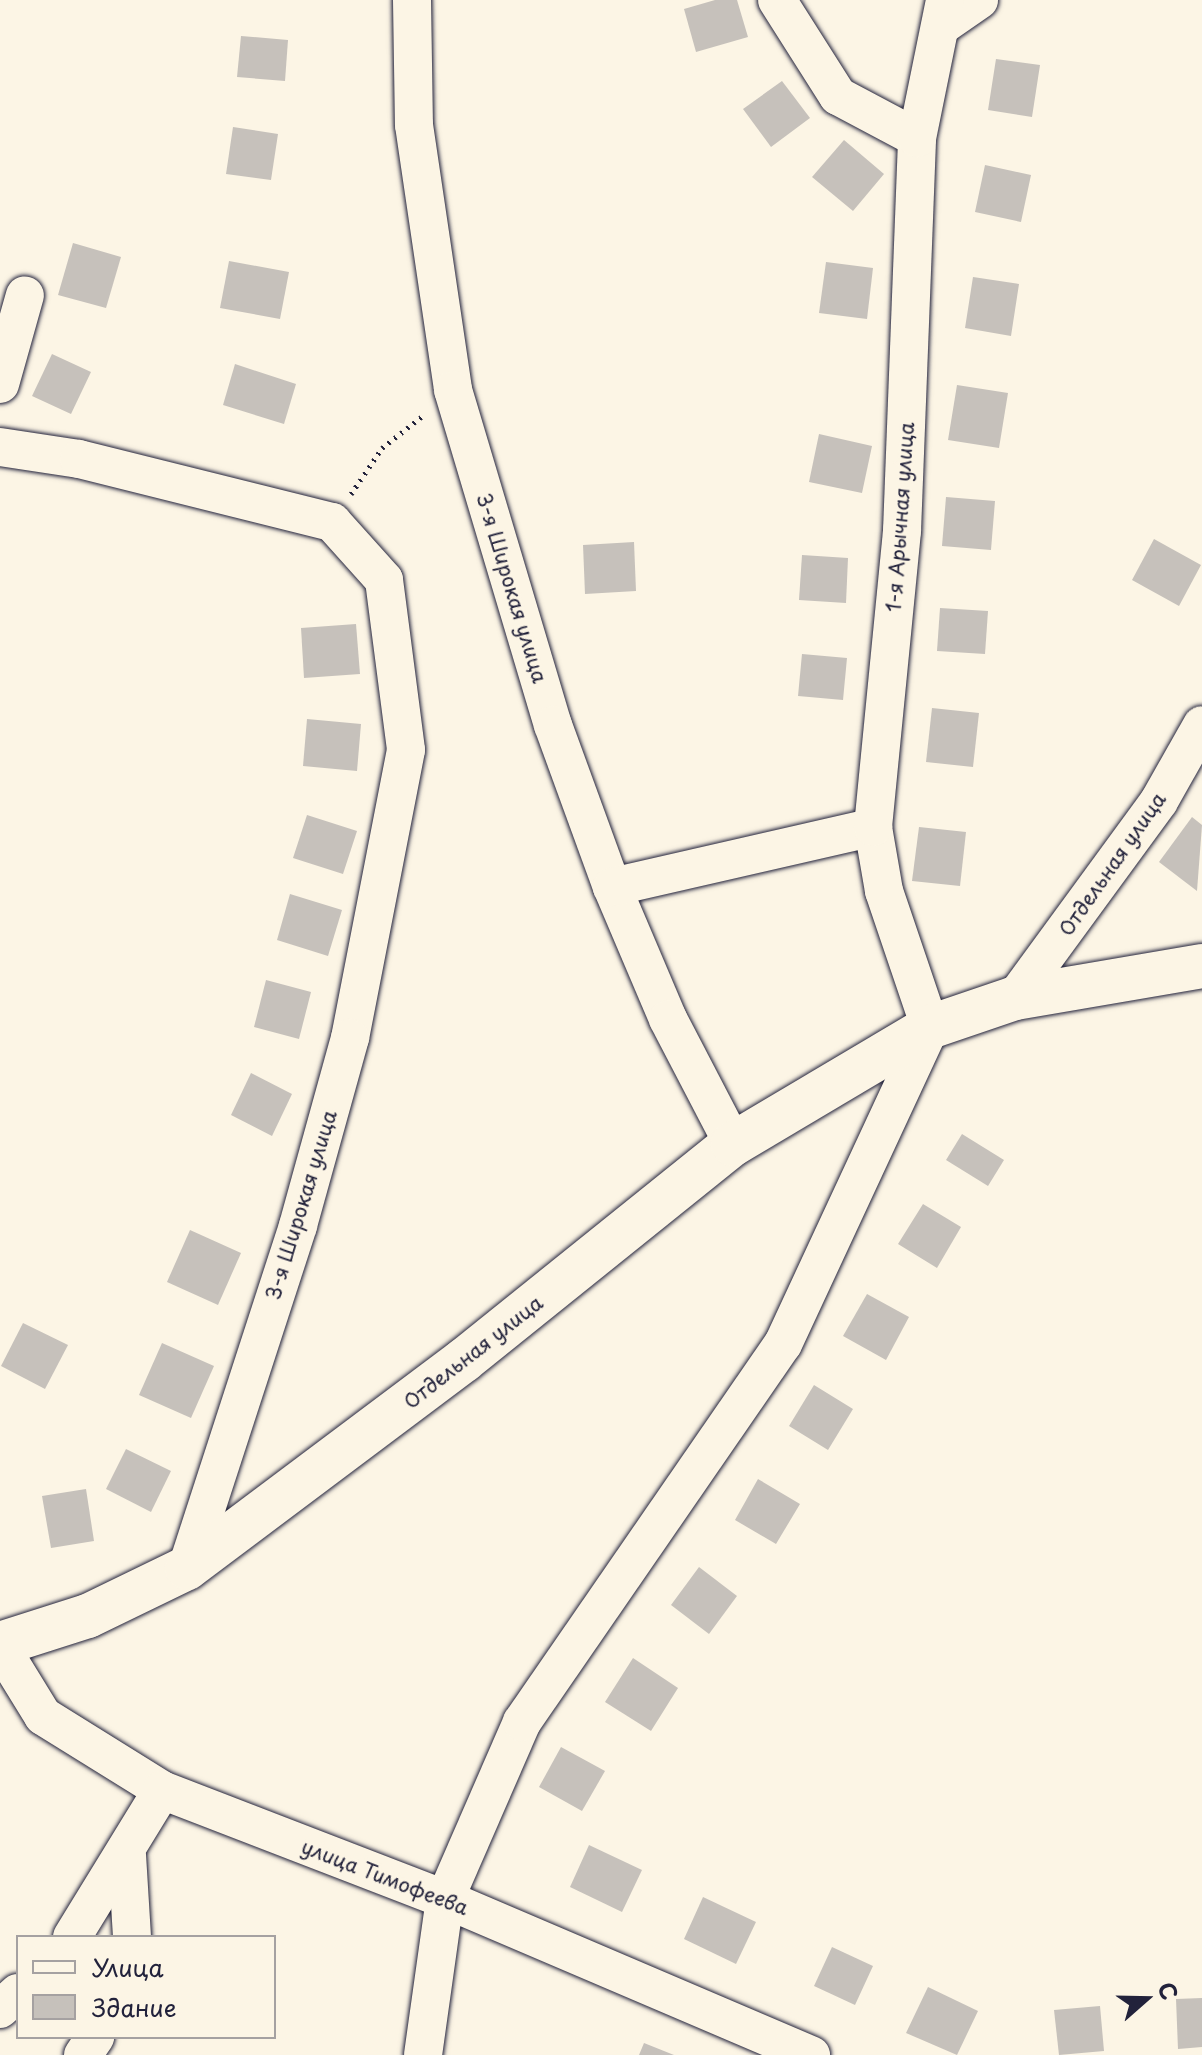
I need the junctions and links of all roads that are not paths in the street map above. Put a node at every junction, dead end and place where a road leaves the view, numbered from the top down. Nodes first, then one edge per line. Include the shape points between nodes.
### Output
1 (412, 0) edge
2 (777, 0) edge
3 (979, 0) edge
4 (944, 12) edge
5 (917, 138) junction
6 (25, 295) dead end
7 (0, 384) edge
8 (0, 447) edge
9 (1202, 725) edge
10 (873, 827) junction
11 (612, 887) junction
12 (1202, 966) edge
13 (1015, 998) junction
14 (930, 1027) junction
15 (733, 1144) junction
16 (187, 1568) junction
17 (0, 1645) edge
18 (162, 1790) junction
19 (127, 1855) junction
20 (445, 1899) junction
21 (73, 1935) edge
22 (132, 1935) edge
23 (16, 1995) edge
24 (0, 2009) edge
25 (423, 2055) edge
26 (811, 2055) edge

1 - 11 street, 3-я Широкая улица via 414,125 453,390 553,725
2 - 5 street via 838,96
3 - 4 street
4 - 5 street, 1-я Арычная улица
5 - 10 street, 1-я Арычная улица via 902,531
6 - 7 street
8 - 16 street, 3-я Широкая улица via 79,459 332,522 384,580 406,750 350,1038 298,1226
9 - 13 street, Отдельная улица via 1159,801
10 - 11 street
10 - 14 street, 1-я Арычная улица via 884,891
11 - 15 street, 3-я Широкая улица via 668,1019
12 - 13 main road, Отдельная улица
13 - 14 main road, Отдельная улица
14 - 15 main road, Отдельная улица
14 - 20 street via 783,1344 522,1722
15 - 16 main road, Отдельная улица via 464,1360
16 - 17 main road, Отдельная улица via 88,1616
17 - 18 street, улица Тимофеева via 43,1716
18 - 19 street
18 - 20 street, улица Тимофеева
19 - 21 street
19 - 22 street
20 - 25 street
20 - 26 street, улица Тимофеева
23 - 24 street

